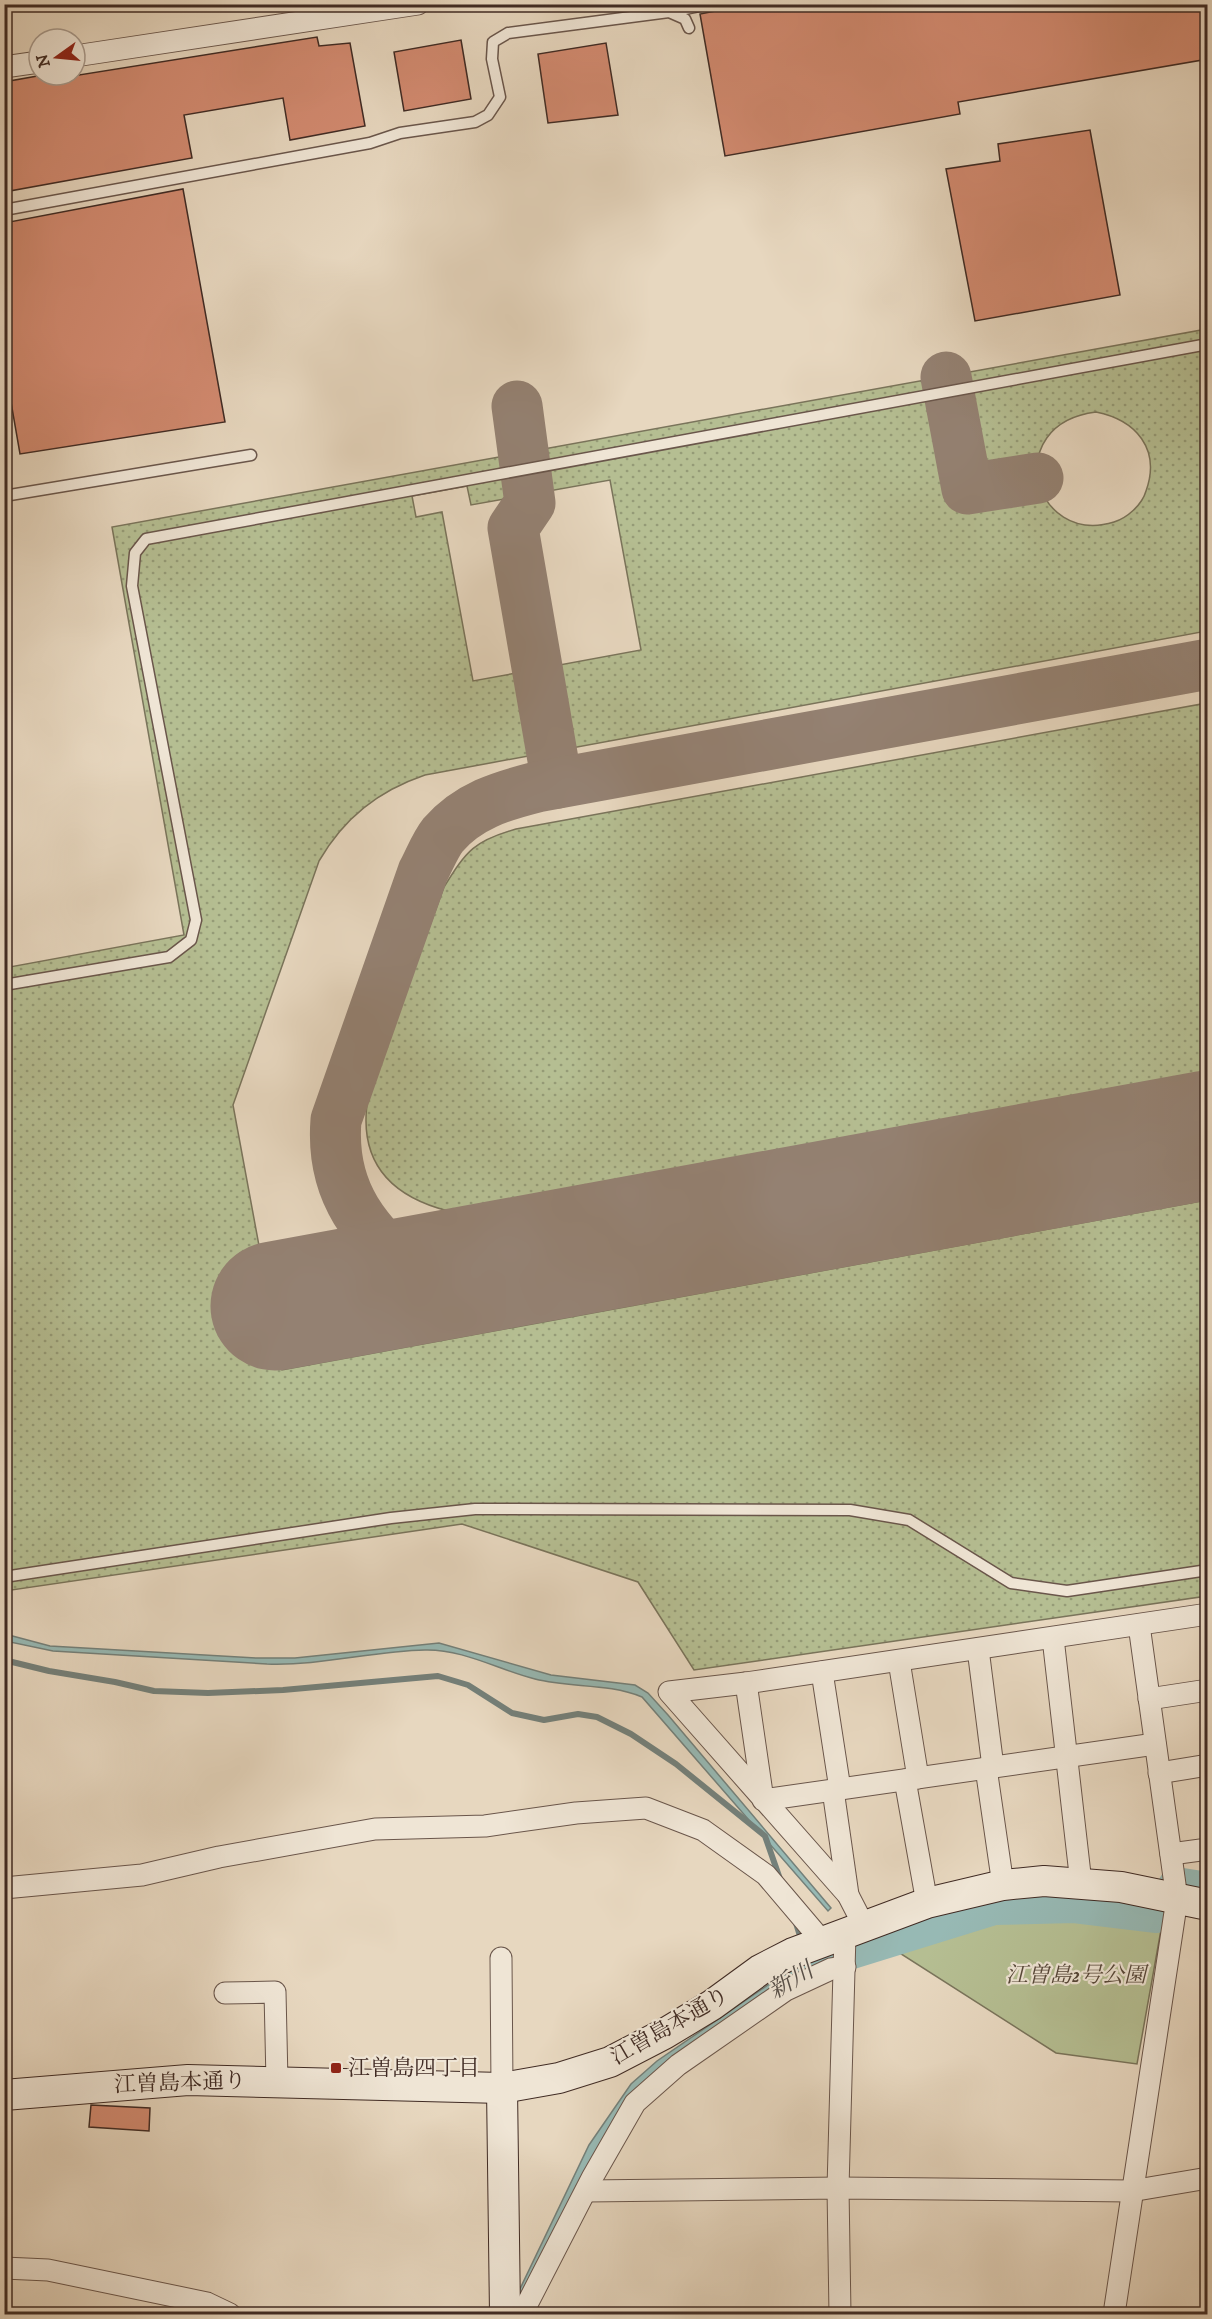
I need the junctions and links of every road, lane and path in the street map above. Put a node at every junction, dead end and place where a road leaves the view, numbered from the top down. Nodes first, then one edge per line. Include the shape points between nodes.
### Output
1 (710, 4) edge
2 (411, 5) edge
3 (669, 12) junction
4 (689, 28) dead end
5 (87, 54) edge
6 (27, 64) edge
7 (4, 67) edge
8 (4, 210) edge
9 (1208, 344) edge
10 (250, 455) dead end
11 (4, 496) edge
12 (4, 985) edge
13 (1208, 1570) edge
14 (4, 1577) edge
15 (1208, 1614) edge
16 (1139, 1625) junction
17 (1053, 1638) junction
18 (978, 1649) junction
19 (899, 1661) junction
20 (822, 1672) junction
21 (746, 1683) junction
22 (1208, 1690) edge
23 (1149, 1699) junction
24 (1155, 1744) junction
25 (1068, 1757) junction
26 (1208, 1765) edge
27 (990, 1768) junction
28 (1159, 1773) junction
29 (911, 1779) junction
30 (837, 1790) junction
31 (763, 1800) junction
32 (1208, 1849) edge
33 (1171, 1854) junction
34 (1081, 1883) junction
35 (1003, 1885) junction
36 (4, 1888) edge
37 (849, 1895) junction
38 (1177, 1899) junction
39 (927, 1903) junction
40 (1208, 1905) edge
41 (844, 1934) junction
42 (501, 1958) dead end
43 (845, 1967) junction
44 (225, 1993) dead end
45 (277, 2081) junction
46 (502, 2088) junction
47 (4, 2095) edge
48 (1208, 2178) edge
49 (838, 2188) junction
50 (586, 2191) junction
51 (1131, 2191) junction
52 (4, 2268) edge
53 (230, 2314) edge
54 (505, 2314) edge
55 (522, 2314) edge
56 (840, 2314) edge
57 (1113, 2314) edge

1 - 3 lane
2 - 5 street
3 - 4 lane via 685,19
3 - 8 lane via 499,37 491,50 500,97 488,116 475,122
6 - 7 street
9 - 12 lane via 146,539 135,553 132,586 196,920 190,940 169,957
10 - 11 lane
13 - 14 lane via 1067,1591 1011,1583 909,1520 850,1510 475,1509 391,1518
15 - 16 street
16 - 17 street
16 - 23 street
17 - 18 street
17 - 25 street
18 - 19 street
18 - 27 street
19 - 20 street
19 - 29 street
20 - 21 street
20 - 30 street
21 - 31 street
21 - 31 street via 669,1692
22 - 23 street
23 - 24 street
24 - 25 street
24 - 28 street
25 - 27 street
25 - 34 street
26 - 28 street
27 - 29 street
27 - 35 street
28 - 33 street
29 - 30 street
29 - 39 street
30 - 31 street
30 - 37 street
31 - 37 street
32 - 33 street
33 - 38 street
34 - 35 street, 江曽島本通り
34 - 38 street, 江曽島本通り
35 - 39 street, 江曽島本通り
36 - 41 street via 141,1875 375,1830 484,1826 646,1808 703,1830
37 - 41 street
38 - 40 street, 江曽島本通り
38 - 51 street
39 - 41 street, 江曽島本通り
41 - 43 street
41 - 46 street, 江曽島本通り via 760,1970 712,2005 610,2062 559,2078
42 - 46 street
43 - 49 street
43 - 50 street via 831,1969 786,1990 678,2065 635,2103
44 - 45 street via 275,1992
45 - 46 street, 江曽島本通り
45 - 47 street, 江曽島本通り via 188,2080
46 - 54 street
48 - 51 street
49 - 50 street
49 - 51 street
49 - 56 street
50 - 55 street
51 - 57 street
52 - 53 street via 48,2270 207,2303

